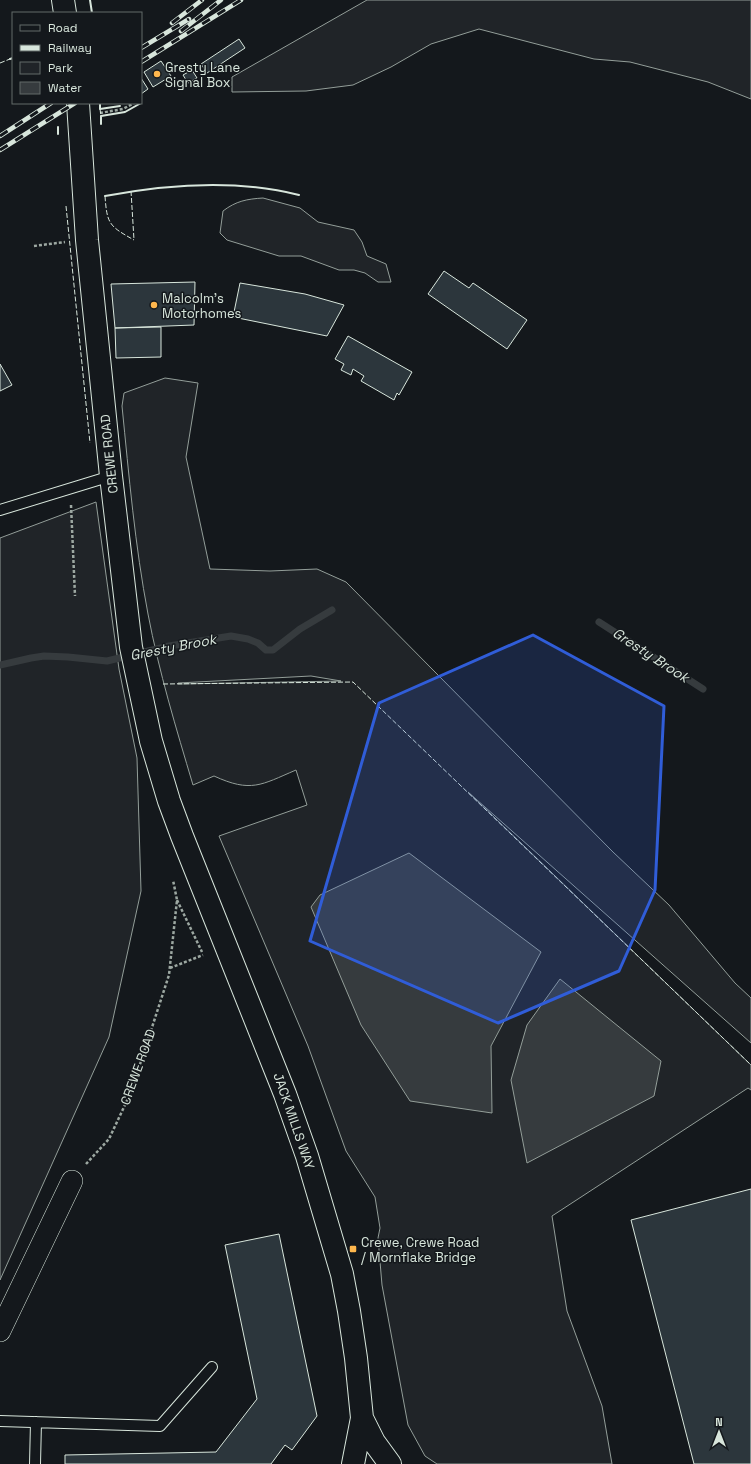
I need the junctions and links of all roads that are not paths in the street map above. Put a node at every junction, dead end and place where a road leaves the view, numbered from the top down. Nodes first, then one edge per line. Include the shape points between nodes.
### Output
1 (63, 0) edge
2 (65, 12) edge
3 (78, 104) edge
4 (111, 476) junction
5 (0, 510) edge
6 (182, 836) joint
7 (72, 1182) road end
8 (0, 1330) edge
9 (212, 1367) dead end
10 (362, 1418) junction
11 (0, 1421) edge
12 (36, 1422) junction
13 (35, 1464) edge
14 (353, 1464) edge
15 (390, 1464) edge

1 - 2 main road
3 - 4 main road, CREWE ROAD via 87,240
4 - 5 lane
4 - 6 main road, CREWE ROAD via 133,656 152,741
6 - 10 main road, JACK MILLS WAY via 269,1052 307,1156 342,1274
7 - 8 street
9 - 12 lane via 160,1426
10 - 14 main road, JACK MILLS WAY
10 - 15 main road, JACK MILLS WAY via 374,1442
11 - 12 lane
12 - 13 lane

